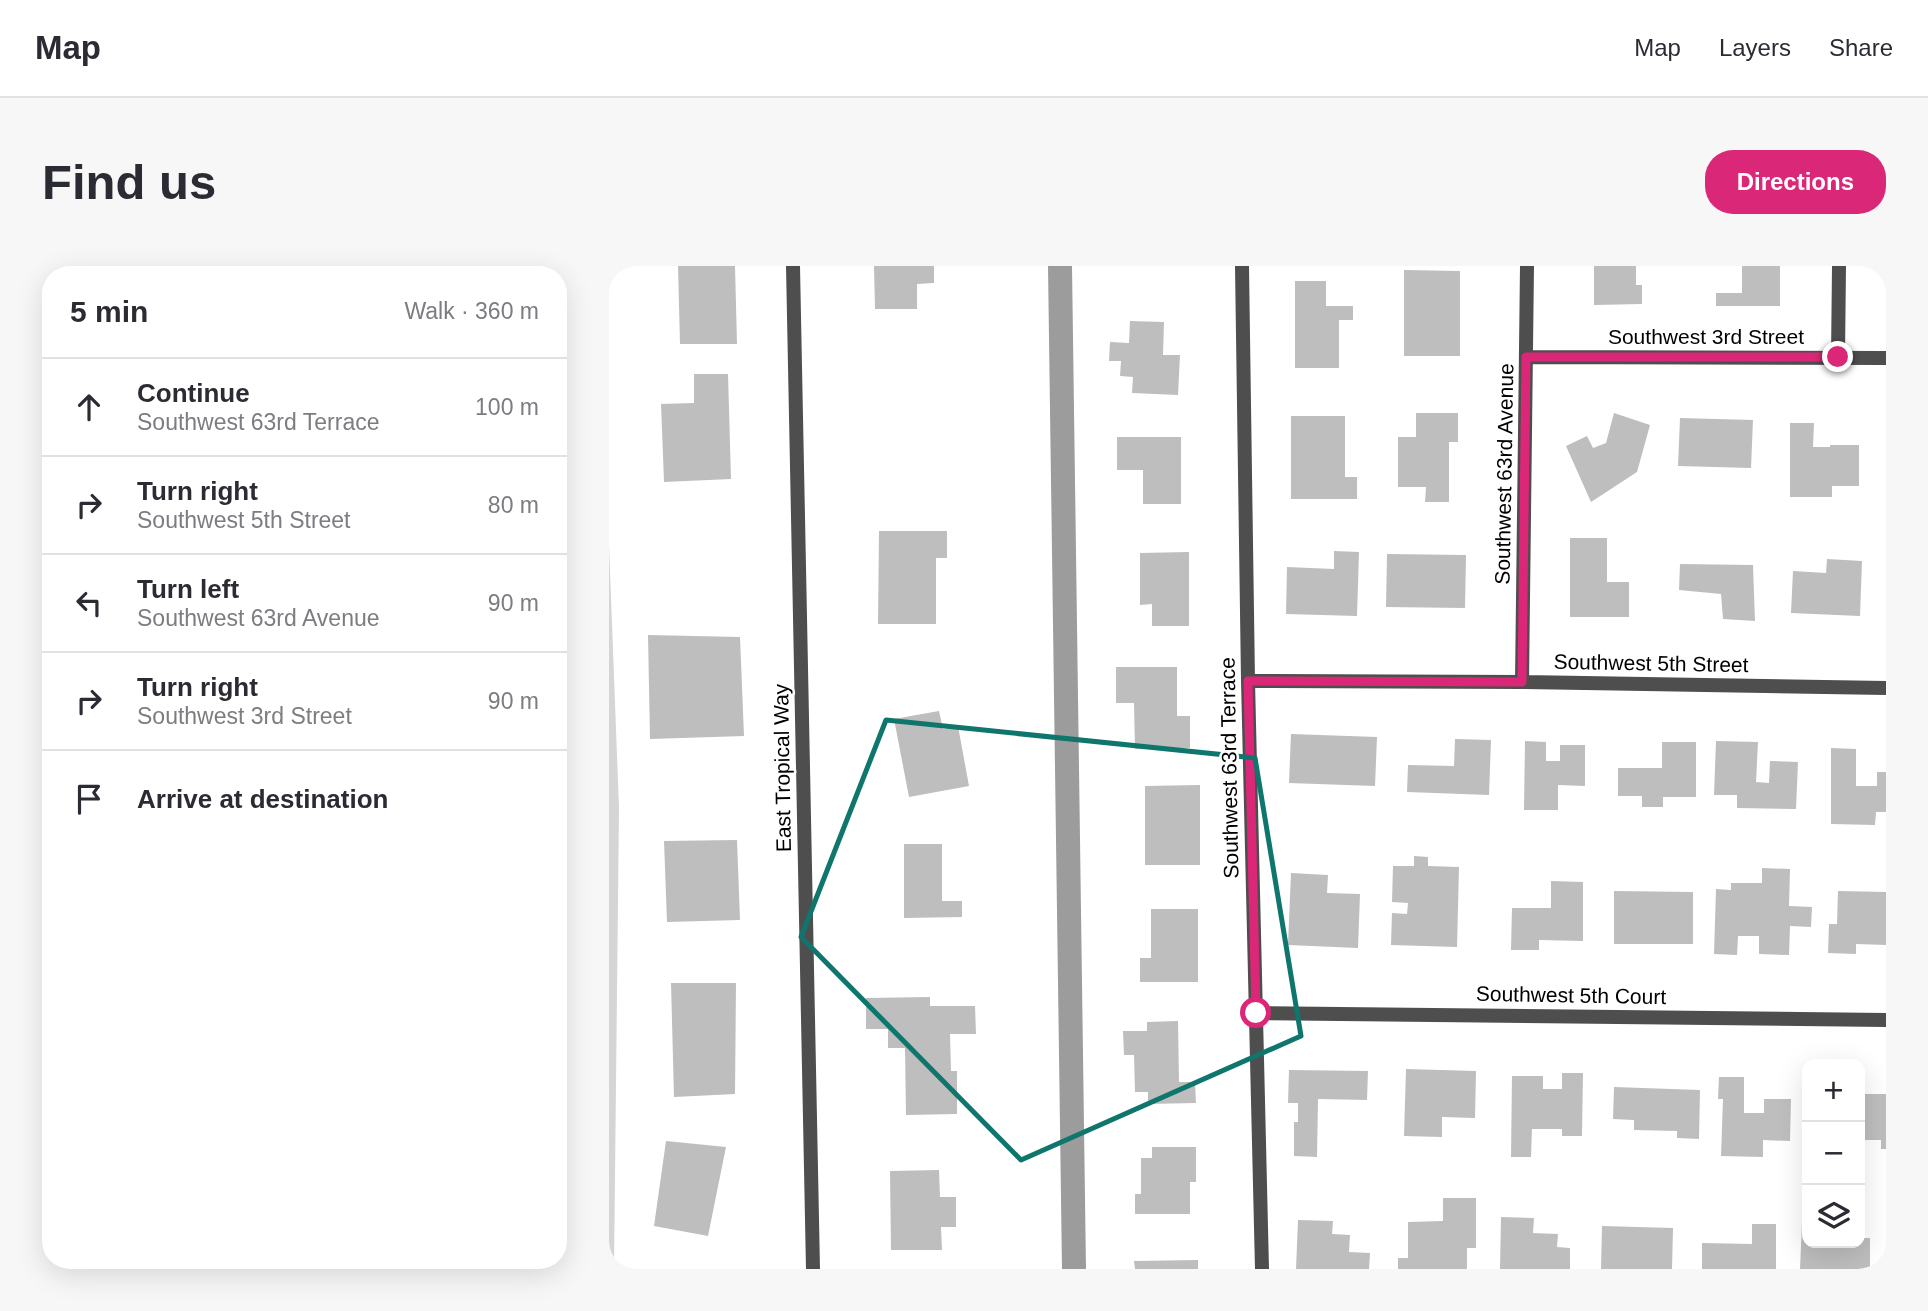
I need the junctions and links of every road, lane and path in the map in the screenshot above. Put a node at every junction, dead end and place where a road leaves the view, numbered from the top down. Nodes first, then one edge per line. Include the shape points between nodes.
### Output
1 (793, 266) edge
2 (1242, 266) edge
3 (1527, 266) edge
4 (1839, 266) edge
5 (1526, 357) junction
6 (1838, 357) junction
7 (1886, 358) edge
8 (1248, 681) junction
9 (1522, 682) junction
10 (1886, 688) edge
11 (1256, 1013) junction
12 (1886, 1020) edge
13 (813, 1269) edge
14 (1262, 1269) edge

1 - 13 street, East Tropical Way
2 - 8 street, Southwest 63rd Terrace
3 - 5 street, Southwest 63rd Avenue
4 - 6 street
5 - 6 street, Southwest 3rd Street
5 - 9 street, Southwest 63rd Avenue
6 - 7 street, Southwest 3rd Street
8 - 9 street, Southwest 5th Street
8 - 11 street, Southwest 63rd Terrace
9 - 10 street, Southwest 5th Street
11 - 12 street, Southwest 5th Court
11 - 14 street, Southwest 63rd Terrace

